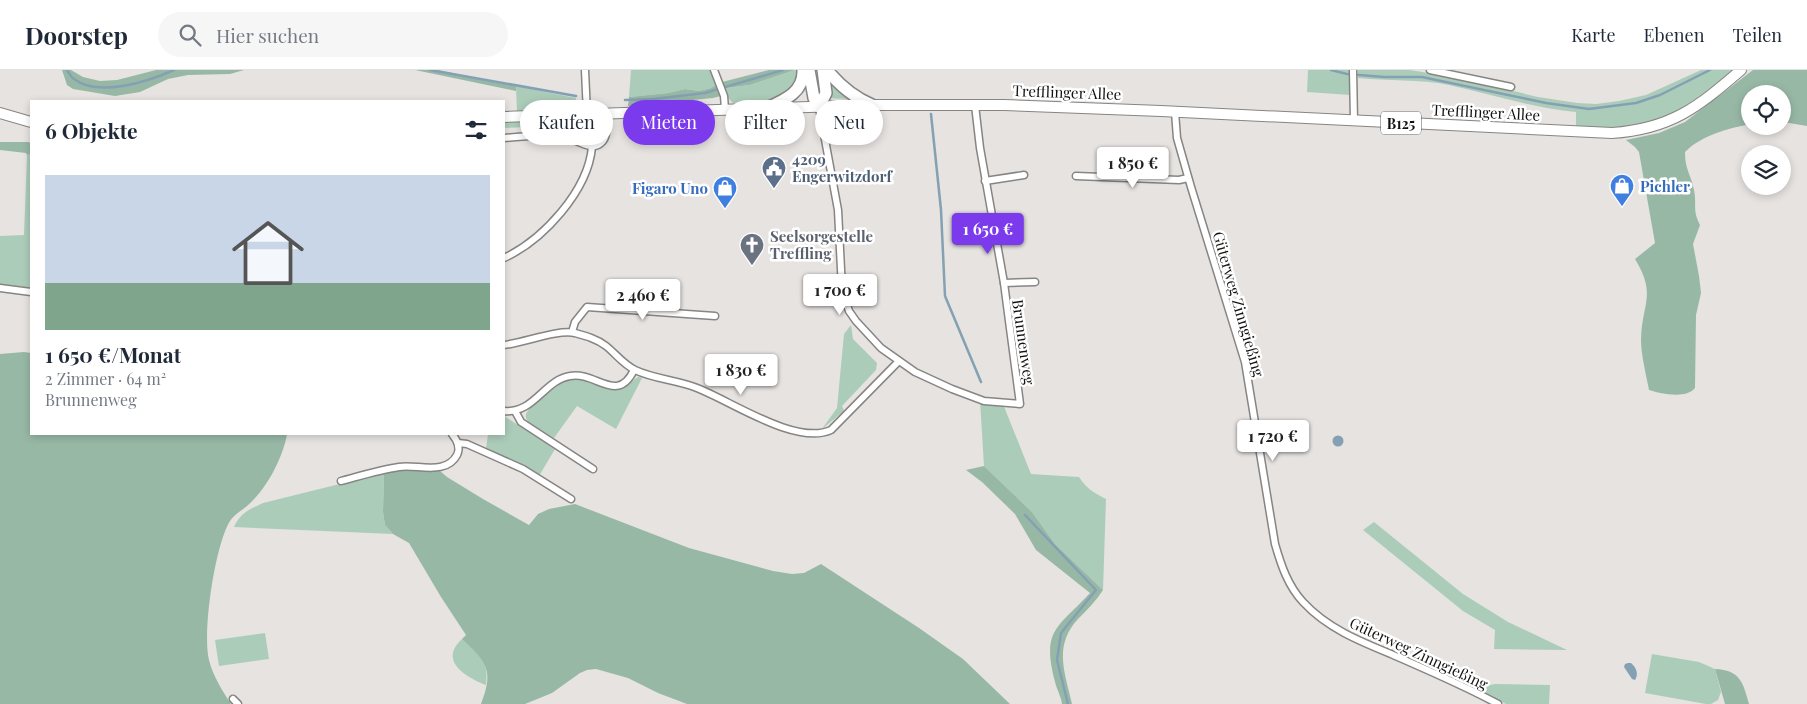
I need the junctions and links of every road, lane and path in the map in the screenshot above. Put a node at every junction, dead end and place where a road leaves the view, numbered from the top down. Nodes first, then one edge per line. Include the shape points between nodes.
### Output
1 (585, 70) edge
2 (714, 70) edge
3 (803, 70) edge
4 (809, 70) edge
5 (825, 70) edge
6 (1353, 70) edge
7 (1430, 70) edge
8 (1742, 70) edge
9 (1511, 87) dead end
10 (586, 100) edge
11 (785, 100) edge
12 (815, 100) edge
13 (822, 100) edge
14 (862, 100) edge
15 (883, 105) edge
16 (974, 105) junction
17 (725, 109) joint
18 (0, 113) edge
19 (613, 114) edge
20 (1175, 114) junction
21 (520, 116) edge
22 (505, 117) edge
23 (1354, 120) junction
24 (30, 122) edge
25 (505, 138) edge
26 (600, 145) edge
27 (826, 145) edge
28 (592, 147) junction
29 (1024, 175) dead end
30 (1076, 176) dead end
31 (1188, 178) junction
32 (985, 181) junction
33 (505, 257) edge
34 (1034, 282) dead end
35 (1004, 284) junction
36 (0, 288) edge
37 (30, 292) edge
38 (715, 316) dead end
39 (572, 332) junction
40 (505, 345) edge
41 (898, 362) junction
42 (634, 370) junction
43 (505, 411) edge
44 (515, 411) junction
45 (453, 435) edge
46 (458, 444) junction
47 (593, 469) dead end
48 (341, 481) dead end
49 (571, 499) dead end
50 (1498, 704) edge

1 - 10 street
2 - 17 street via 724,96
3 - 11 highway via 802,81
4 - 12 highway
5 - 13 highway via 826,93
5 - 14 highway via 839,85
6 - 23 street
7 - 9 street
8 - 23 main road, Trefflinger Allee / B125 via 1680,116 1628,132 1593,133
15 - 16 main road, Trefflinger Allee / B125
16 - 20 main road, Trefflinger Allee / B125 via 1059,106
16 - 32 street, Brunnenweg
17 - 19 main road, Trefflinger Allee / B125
18 - 24 main road
20 - 23 main road, Trefflinger Allee / B125
20 - 31 street, Güterweg Zinngießing via 1177,138
21 - 22 main road, Trefflinger Allee / B125
25 - 28 street via 564,137
26 - 28 street
27 - 41 street via 835,192 844,300 856,321
28 - 33 street via 589,168 557,217 536,238
29 - 32 street
30 - 31 street
31 - 50 street, Güterweg Zinngießing via 1245,362 1276,544 1291,586 1315,613 1345,634
32 - 35 street, Brunnenweg
34 - 35 street, Brunnenweg
35 - 41 street, Brunnenweg via 1020,404 976,398 933,381
36 - 37 street
38 - 39 street via 587,308 575,322
39 - 40 street
39 - 42 street via 605,345
41 - 42 street via 831,430 810,434 765,420 695,387
42 - 44 street via 627,382 617,386 577,375 565,377
43 - 44 street
44 - 47 street via 521,422
45 - 46 street
46 - 48 street via 458,454 443,468 399,467
46 - 49 street via 467,444 523,469

